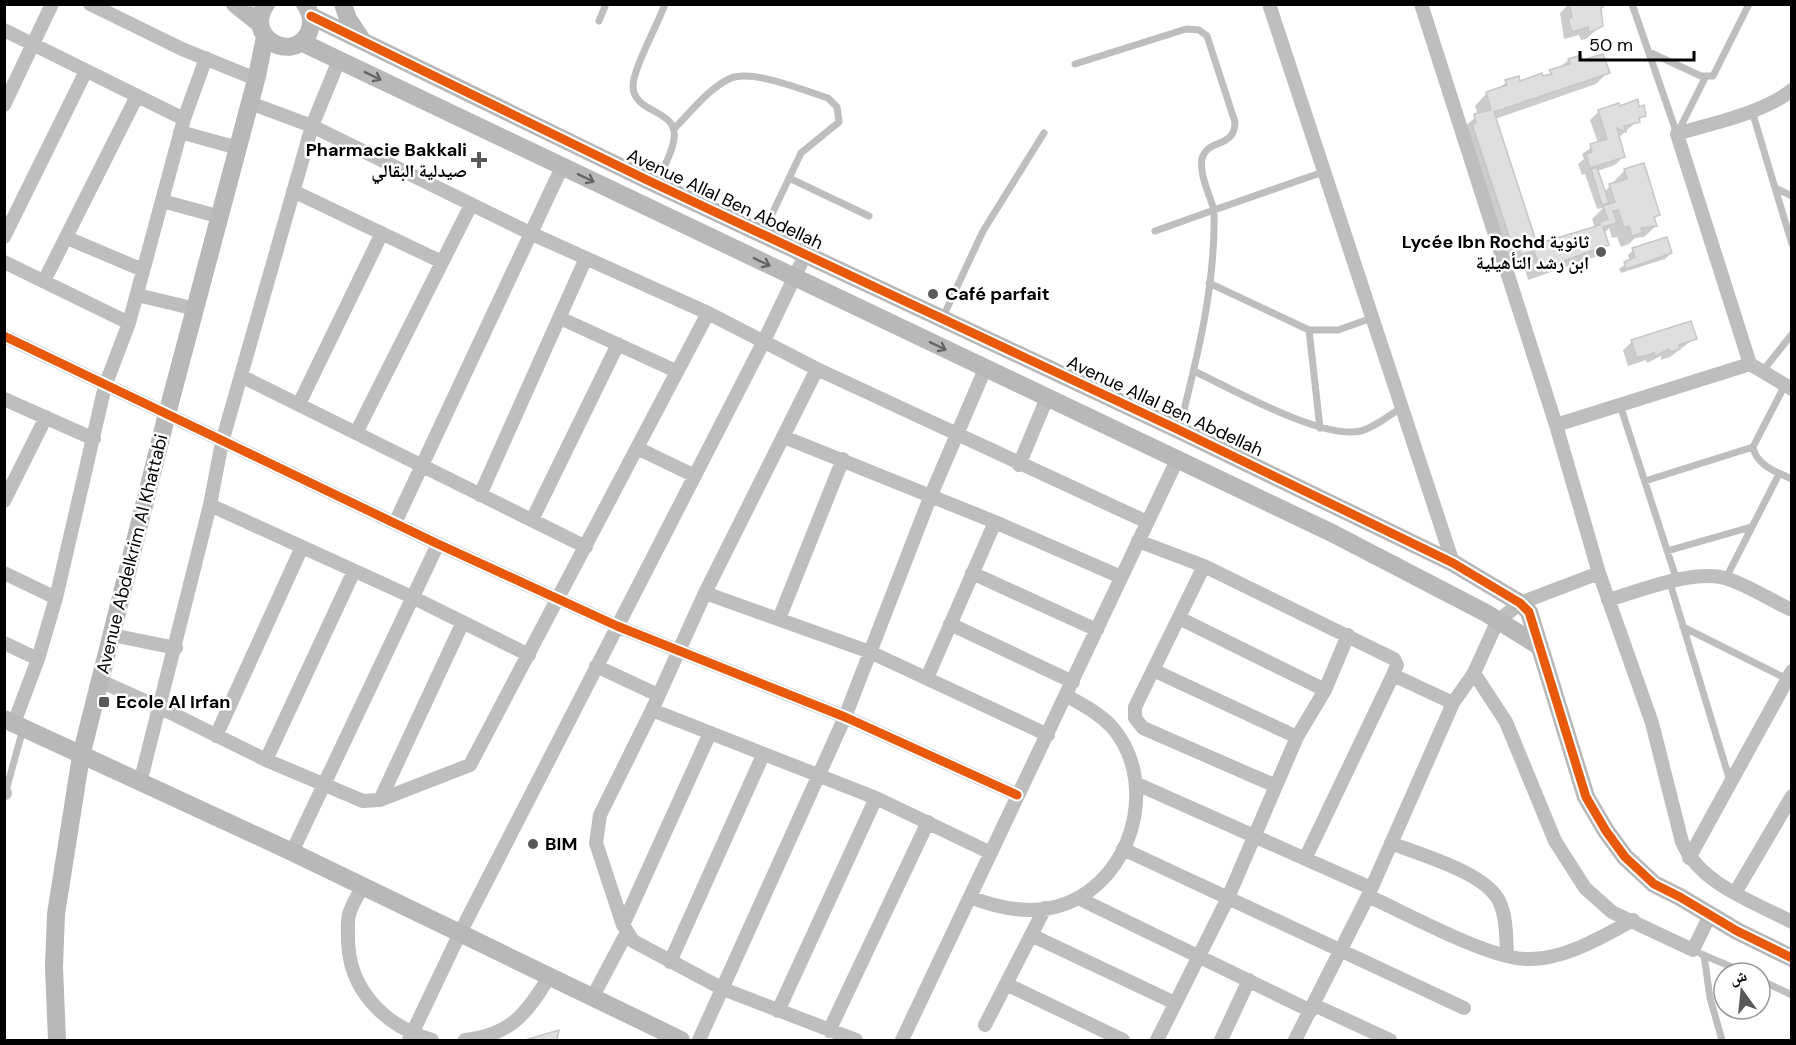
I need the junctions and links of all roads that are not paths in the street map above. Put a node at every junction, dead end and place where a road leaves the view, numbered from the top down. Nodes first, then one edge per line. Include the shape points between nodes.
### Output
1 (52, 4) edge
2 (90, 4) edge
3 (235, 4) edge
4 (266, 4) edge
5 (343, 4) edge
6 (606, 4) edge
7 (665, 4) edge
8 (1269, 4) edge
9 (1421, 4) edge
10 (1632, 4) edge
11 (1748, 5) edge
12 (309, 9) edge
13 (599, 21) dead end
14 (4, 30) edge
15 (262, 30) junction
16 (363, 41) junction
17 (33, 44) junction
18 (295, 44) junction
19 (1649, 52) junction
20 (206, 58) junction
21 (339, 60) junction
22 (1075, 64) dead end
23 (86, 71) junction
24 (257, 77) junction
25 (1705, 78) junction
26 (1791, 91) edge
27 (137, 96) junction
28 (250, 103) junction
29 (4, 105) edge
30 (1752, 110) junction
31 (182, 126) junction
32 (312, 126) junction
33 (674, 129) junction
34 (1044, 132) dead end
35 (1677, 134) junction
36 (238, 148) junction
37 (562, 167) junction
38 (1323, 172) junction
39 (789, 178) junction
40 (656, 185) junction
41 (1775, 188) junction
42 (293, 191) junction
43 (1791, 196) edge
44 (162, 201) junction
45 (471, 205) junction
46 (1214, 210) junction
47 (869, 216) dead end
48 (221, 217) junction
49 (1155, 231) dead end
50 (382, 233) junction
51 (530, 233) junction
52 (762, 235) junction
53 (4, 237) edge
54 (67, 238) junction
55 (1791, 244) edge
56 (805, 255) junction
57 (586, 258) junction
58 (4, 262) edge
59 (442, 262) junction
60 (143, 270) junction
61 (795, 278) junction
62 (44, 281) junction
63 (1209, 283) junction
64 (137, 295) junction
65 (196, 309) junction
66 (708, 313) junction
67 (560, 318) junction
68 (1372, 318) junction
69 (942, 320) junction
70 (129, 323) junction
71 (1309, 330) junction
72 (1791, 334) edge
73 (4, 336) edge
74 (764, 341) junction
75 (618, 344) junction
76 (1756, 368) junction
77 (817, 369) junction
78 (985, 369) junction
79 (676, 371) junction
80 (1194, 371) junction
81 (241, 376) junction
82 (105, 386) junction
83 (1788, 387) edge
84 (1047, 398) junction
85 (4, 399) edge
86 (299, 404) junction
87 (1620, 405) junction
88 (1401, 408) junction
89 (167, 414) junction
90 (46, 417) junction
91 (1556, 425) junction
92 (1320, 428) junction
93 (1179, 430) junction
94 (356, 433) junction
95 (956, 435) junction
96 (784, 437) junction
97 (94, 439) junction
98 (222, 442) junction
99 (1753, 447) junction
100 (637, 448) junction
101 (843, 459) junction
102 (1177, 460) junction
103 (1019, 465) junction
104 (422, 467) junction
105 (1779, 474) junction
106 (695, 476) junction
107 (1791, 480) edge
108 (1645, 481) junction
109 (480, 495) junction
110 (931, 495) junction
111 (4, 501) edge
112 (210, 506) junction
113 (532, 520) junction
114 (994, 522) junction
115 (1147, 522) junction
116 (395, 523) junction
117 (1751, 528) junction
118 (1138, 541) junction
119 (438, 544) junction
120 (302, 547) junction
121 (586, 547) junction
122 (1667, 551) junction
123 (1453, 563) junction
124 (1204, 566) junction
125 (354, 571) junction
126 (4, 573) edge
127 (972, 573) junction
128 (1599, 573) junction
129 (1122, 577) junction
130 (1725, 578) junction
131 (1674, 582) junction
132 (705, 592) junction
133 (56, 597) junction
134 (411, 597) junction
135 (559, 598) junction
136 (1608, 600) junction
137 (1520, 603) junction
138 (1791, 610) edge
139 (1179, 618) junction
140 (779, 619) junction
141 (463, 622) junction
142 (1497, 622) junction
143 (950, 624) junction
144 (617, 626) junction
145 (1683, 627) junction
146 (1096, 630) junction
147 (112, 635) junction
148 (1348, 635) junction
149 (4, 643) edge
150 (1539, 646) junction
151 (176, 648) junction
152 (678, 650) junction
153 (870, 652) junction
154 (529, 655) junction
155 (38, 659) junction
156 (596, 666) junction
157 (1153, 670) junction
158 (1474, 673) junction
159 (1393, 675) junction
160 (1789, 675) edge
161 (927, 678) junction
162 (100, 681) junction
163 (1073, 682) junction
164 (1325, 690) junction
165 (658, 695) junction
166 (1067, 696) junction
167 (1453, 703) junction
168 (161, 708) junction
169 (652, 710) junction
170 (845, 717) junction
171 (14, 723) edge
172 (710, 733) junction
173 (1048, 735) junction
174 (216, 736) junction
175 (1297, 737) junction
176 (763, 755) junction
177 (81, 756) junction
178 (266, 760) junction
179 (818, 776) junction
180 (1730, 782) junction
181 (140, 783) junction
182 (322, 784) junction
183 (1137, 784) junction
184 (1276, 786) junction
185 (5, 794) edge
186 (1017, 795) junction
187 (1791, 796) edge
188 (876, 798) junction
189 (380, 800) junction
190 (928, 822) junction
191 (1256, 837) junction
192 (1391, 843) junction
193 (1123, 849) junction
194 (292, 852) junction
195 (991, 853) junction
196 (1689, 858) junction
197 (1305, 859) junction
198 (363, 886) junction
199 (1370, 892) junction
200 (1736, 893) junction
201 (970, 897) junction
202 (1078, 898) junction
203 (1227, 900) junction
204 (1045, 908) junction
205 (1710, 915) junction
206 (1633, 920) junction
207 (1791, 922) edge
208 (625, 929) junction
209 (459, 933) junction
210 (1031, 935) junction
211 (1341, 951) junction
212 (1698, 953) junction
213 (1199, 955) junction
214 (1507, 955) junction
215 (1791, 958) edge
216 (1717, 961) edge
217 (670, 962) junction
218 (549, 977) junction
219 (1249, 980) junction
220 (1006, 984) junction
221 (1772, 985) edge
222 (723, 989) junction
223 (1791, 994) edge
224 (592, 998) junction
225 (1175, 1003) junction
226 (1312, 1008) junction
227 (1464, 1008) dead end
228 (778, 1011) junction
229 (985, 1025) dead end
230 (829, 1031) junction
231 (410, 1038) edge
232 (57, 1041) edge
233 (432, 1041) edge
234 (465, 1041) edge
235 (681, 1041) edge
236 (699, 1041) edge
237 (856, 1041) edge
238 (902, 1041) edge
239 (1123, 1041) edge
240 (1157, 1041) edge
241 (1221, 1041) edge
242 (1295, 1041) edge
243 (1390, 1041) edge
244 (1722, 1041) edge

1 - 17 street
2 - 20 street
3 - 15 street
4 - 15 street, Avenue Abdelkrim Al Khattabi via 261,12
5 - 16 street
6 - 13 lane
7 - 33 lane via 633,87 639,102 666,117
8 - 38 street
9 - 91 street
10 - 19 lane
11 - 25 lane via 1717,72
12 - 16 street, Avenue Allal Ben Abdellah
12 - 18 street via 311,26
14 - 17 street
15 - 18 street via 280,46
15 - 24 street, Avenue Abdelkrim Al Khattabi
16 - 40 street, Avenue Allal Ben Abdellah
17 - 23 street
17 - 29 street
18 - 21 street
18 - 24 street
19 - 25 lane
19 - 35 lane
20 - 24 street
20 - 31 street
21 - 32 street
21 -> 37 street
22 - 46 lane via 1186,29 1204,32 1235,122 1229,139 1209,148 1202,158
23 - 27 street
23 - 53 street
24 - 28 street, Avenue Abdelkrim Al Khattabi
25 - 35 lane
26 - 30 street
27 - 31 street
27 - 54 street
28 - 32 street
28 - 36 street, Avenue Abdelkrim Al Khattabi
30 - 35 street
30 - 41 lane
31 - 36 street
31 - 44 street
32 - 42 street
32 - 45 street
33 - 39 lane via 729,78 754,76 828,98 837,107 839,122 801,153
33 - 40 lane via 672,146
34 - 69 lane via 983,231
35 - 76 street
36 - 48 street, Avenue Abdelkrim Al Khattabi
37 - 51 street
37 -> 61 street
38 - 46 lane
38 - 68 street
39 - 47 lane
39 - 52 lane
40 - 52 street, Avenue Allal Ben Abdellah
41 - 43 lane
41 - 55 lane
42 - 50 street
42 - 81 street
44 - 48 street
44 - 60 street
45 - 51 street
45 - 59 street
46 - 49 lane
46 - 63 lane via 1215,248
48 - 65 street, Avenue Abdelkrim Al Khattabi
50 - 59 street
50 - 86 street
51 - 57 street
51 - 104 street
52 - 56 street, Avenue Allal Ben Abdellah
54 - 60 street
54 - 62 street
56 - 61 street
56 - 69 street, Avenue Allal Ben Abdellah
57 - 66 street
57 - 67 street
58 - 62 street
59 - 94 street
60 - 64 street
61 - 74 street
61 -> 78 street
62 - 70 street
63 - 71 lane
63 - 80 lane
64 - 65 street
64 - 70 street
65 - 89 street, Avenue Abdelkrim Al Khattabi
66 - 74 street
66 - 79 street
67 - 75 street
67 - 109 street
68 - 71 lane via 1338,330
68 - 88 street
69 - 93 street, Avenue Allal Ben Abdellah
70 - 82 street
71 - 92 lane
72 - 76 lane
73 - 82 street
74 - 77 street
74 - 106 street
75 - 79 street
75 - 113 street
76 - 83 street
76 - 87 street
77 - 95 street
77 - 96 street
78 - 84 street
78 - 95 street
79 - 100 street
80 - 92 lane
80 - 93 lane
81 - 86 street
81 - 98 street
82 - 89 street
82 - 97 street
83 - 99 lane
84 - 102 street
84 - 103 street
85 - 90 street
86 - 94 street
87 - 91 street
87 - 108 lane
88 - 92 lane via 1360,431
88 - 123 street
89 - 98 street
89 - 147 street, Avenue Abdelkrim Al Khattabi
90 - 97 street
90 - 111 street
91 - 128 street
93 - 123 street, Avenue Allal Ben Abdellah
94 - 104 street
95 - 103 street
95 - 110 street
96 - 101 street
96 - 132 street
97 - 133 street
98 - 112 street
98 - 116 street
99 - 105 lane via 1761,463
99 - 108 lane
100 - 106 street
100 - 121 street
101 - 110 street
101 - 140 street
102 - 115 street
102 - 142 street via 1332,532
103 - 115 street
104 - 109 street
104 - 116 street
105 - 107 lane
105 - 117 lane
106 - 144 street
108 - 122 lane
109 - 113 street
110 - 114 street
110 - 153 street
112 - 120 street
112 - 151 street
113 - 121 street
114 - 127 street
114 - 129 street
115 - 118 street
116 - 119 street
117 - 122 lane
117 - 130 lane
118 - 124 street
118 - 129 street
119 - 134 street
119 - 135 street
120 - 125 street
120 - 174 street
121 - 135 street
122 - 131 lane
123 - 137 street, Avenue Allal Ben Abdellah
124 - 139 street
124 - 148 street
125 - 134 street
125 - 178 street
126 - 133 street
127 - 143 street
127 - 146 street
128 - 136 street
128 - 137 street
129 - 146 street
130 - 131 street via 1709,576
130 - 138 street
131 - 136 street
131 - 145 lane
132 - 140 street
132 - 152 street
133 - 155 street
134 - 141 street
134 - 182 street
135 - 144 street
135 - 154 street
136 - 196 street via 1652,723 1675,820
137 - 142 street
137 - 150 street via 1529,612
139 - 157 street
139 - 164 street
140 - 153 street
141 - 154 street
141 - 189 street
142 - 150 street
142 - 158 street
143 - 161 street
143 - 163 street
144 - 152 street
144 - 156 street
145 - 160 lane
145 - 180 lane
146 - 163 street
147 - 151 street
147 - 162 street, Avenue Abdelkrim Al Khattabi
148 - 159 street via 1391,656 1397,665
148 - 164 street
149 - 155 street
150 - 205 street via 1586,797 1605,831 1654,885
151 - 168 street
152 - 165 street
152 - 170 street
153 - 161 street
153 - 170 street
154 - 189 street via 470,765
155 - 171 street
156 - 165 street
156 - 209 street
157 - 175 street
157 - 184 street via 1135,707 1138,724
158 - 167 street
158 - 206 street via 1506,722 1556,841 1576,875 1612,912
159 - 167 street
159 - 197 street
160 - 180 street
161 - 173 street
162 - 168 street
162 - 177 street, Avenue Abdelkrim Al Khattabi
163 - 166 street
164 - 175 street
165 - 169 street
166 - 173 street
166 - 183 street via 1111,726 1130,756
167 - 192 street
168 - 174 street
168 - 181 street
169 - 172 street
169 - 208 street via 596,828 599,857
170 - 179 street
170 - 186 street
171 - 177 street
171 - 185 lane
172 - 176 street
172 - 208 street
173 - 186 street
174 - 178 street
175 - 184 street
176 - 179 street
176 - 217 street
177 - 181 street
177 - 232 street, Avenue Abdelkrim Al Khattabi via 56,914
178 - 182 street
179 - 188 street
179 - 222 street
180 - 196 street
181 - 194 street
182 - 189 street via 363,801
182 - 194 street
183 - 191 street
183 - 193 street via 1136,809
184 - 191 street
186 - 195 street
187 - 200 street
188 - 190 street
188 - 228 street
190 - 195 street
190 - 230 street
191 - 197 street
191 - 203 street
192 - 199 street
192 - 214 street via 1468,874 1487,886 1504,915
193 - 202 street via 1096,886
193 - 203 street
194 - 198 street
195 - 201 street
196 - 200 street via 1701,872
197 - 199 street
198 - 209 street
198 - 231 street via 348,916 348,952 361,991
199 - 211 street
199 - 214 street via 1465,940
200 - 207 street
201 - 204 street via 998,909
201 - 238 street
202 - 204 street
202 - 213 street
203 - 211 street
203 - 213 street
204 - 210 street
205 - 212 street
205 - 215 street
206 - 212 street
206 - 214 street via 1596,939 1546,957 1527,960
208 - 217 street via 641,947
208 - 224 street
209 - 218 street
209 - 231 street
210 - 220 street
210 - 225 street
211 - 226 street
211 - 227 street
212 - 216 lane
212 - 244 lane
213 - 219 street
213 - 225 street
217 - 222 street
218 - 224 street
218 - 234 street via 529,1011 506,1029
219 - 226 street
219 - 241 street
220 - 229 street
220 - 239 street
221 - 223 lane
222 - 228 street
222 - 236 street
224 - 235 street
225 - 240 street
226 - 242 street
226 - 243 street
228 - 230 street
230 - 237 street
231 - 233 street

